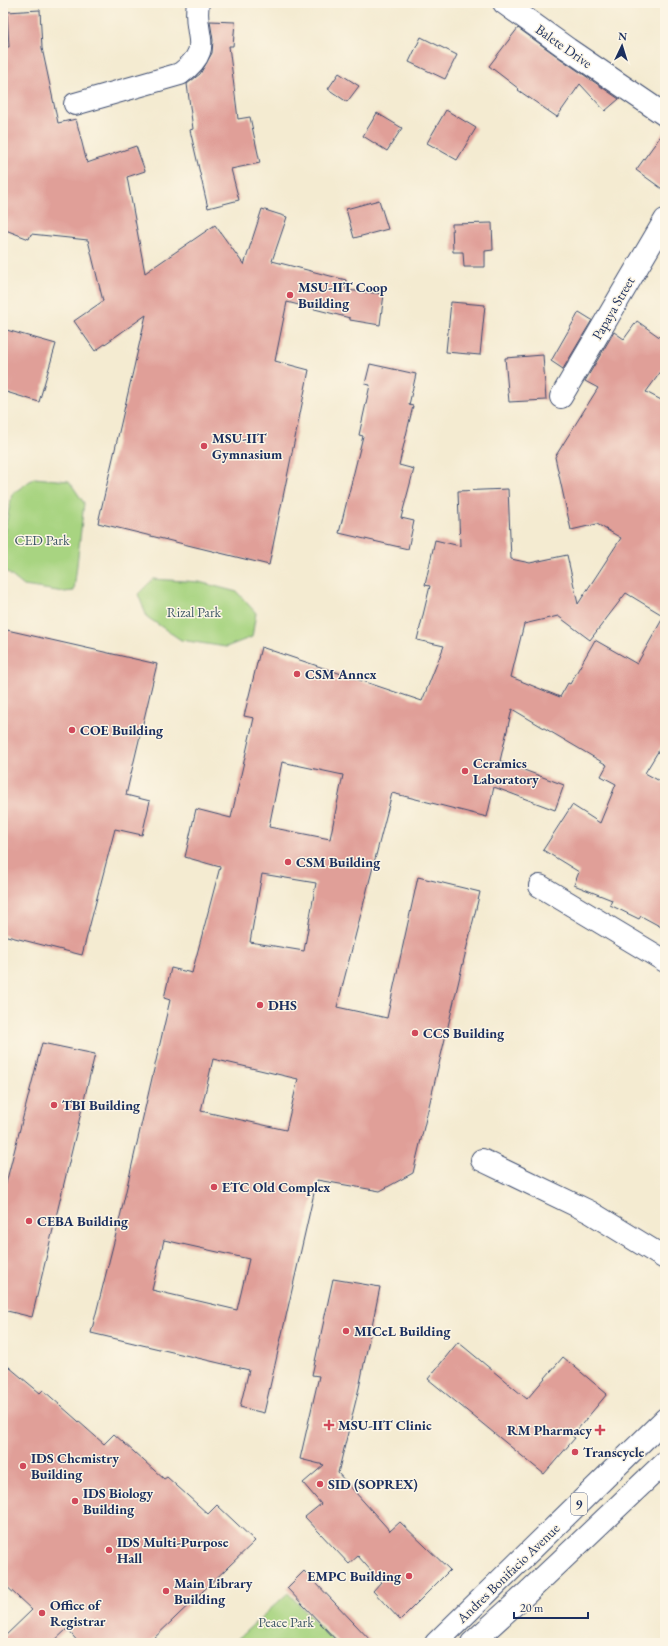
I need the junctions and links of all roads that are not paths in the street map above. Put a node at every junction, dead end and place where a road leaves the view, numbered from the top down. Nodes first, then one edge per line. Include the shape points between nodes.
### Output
1 (198, 3) edge
2 (504, 3) edge
3 (75, 104) dead end
4 (665, 115) edge
5 (665, 220) edge
6 (561, 397) dead end
7 (540, 886) dead end
8 (665, 962) edge
9 (482, 1160) dead end
10 (665, 1258) edge
11 (665, 1419) edge
12 (665, 1462) edge
13 (436, 1643) edge
14 (472, 1643) edge

1 - 3 main road via 198,58 180,74
2 - 4 main road, Balete Drive
5 - 6 main road, Papaya Street
7 - 8 main road
9 - 10 main road via 590,1212
11 - 13 main road, Andres Bonifacio Avenue / 9
12 - 14 main road, Andres Bonifacio Avenue / 9

